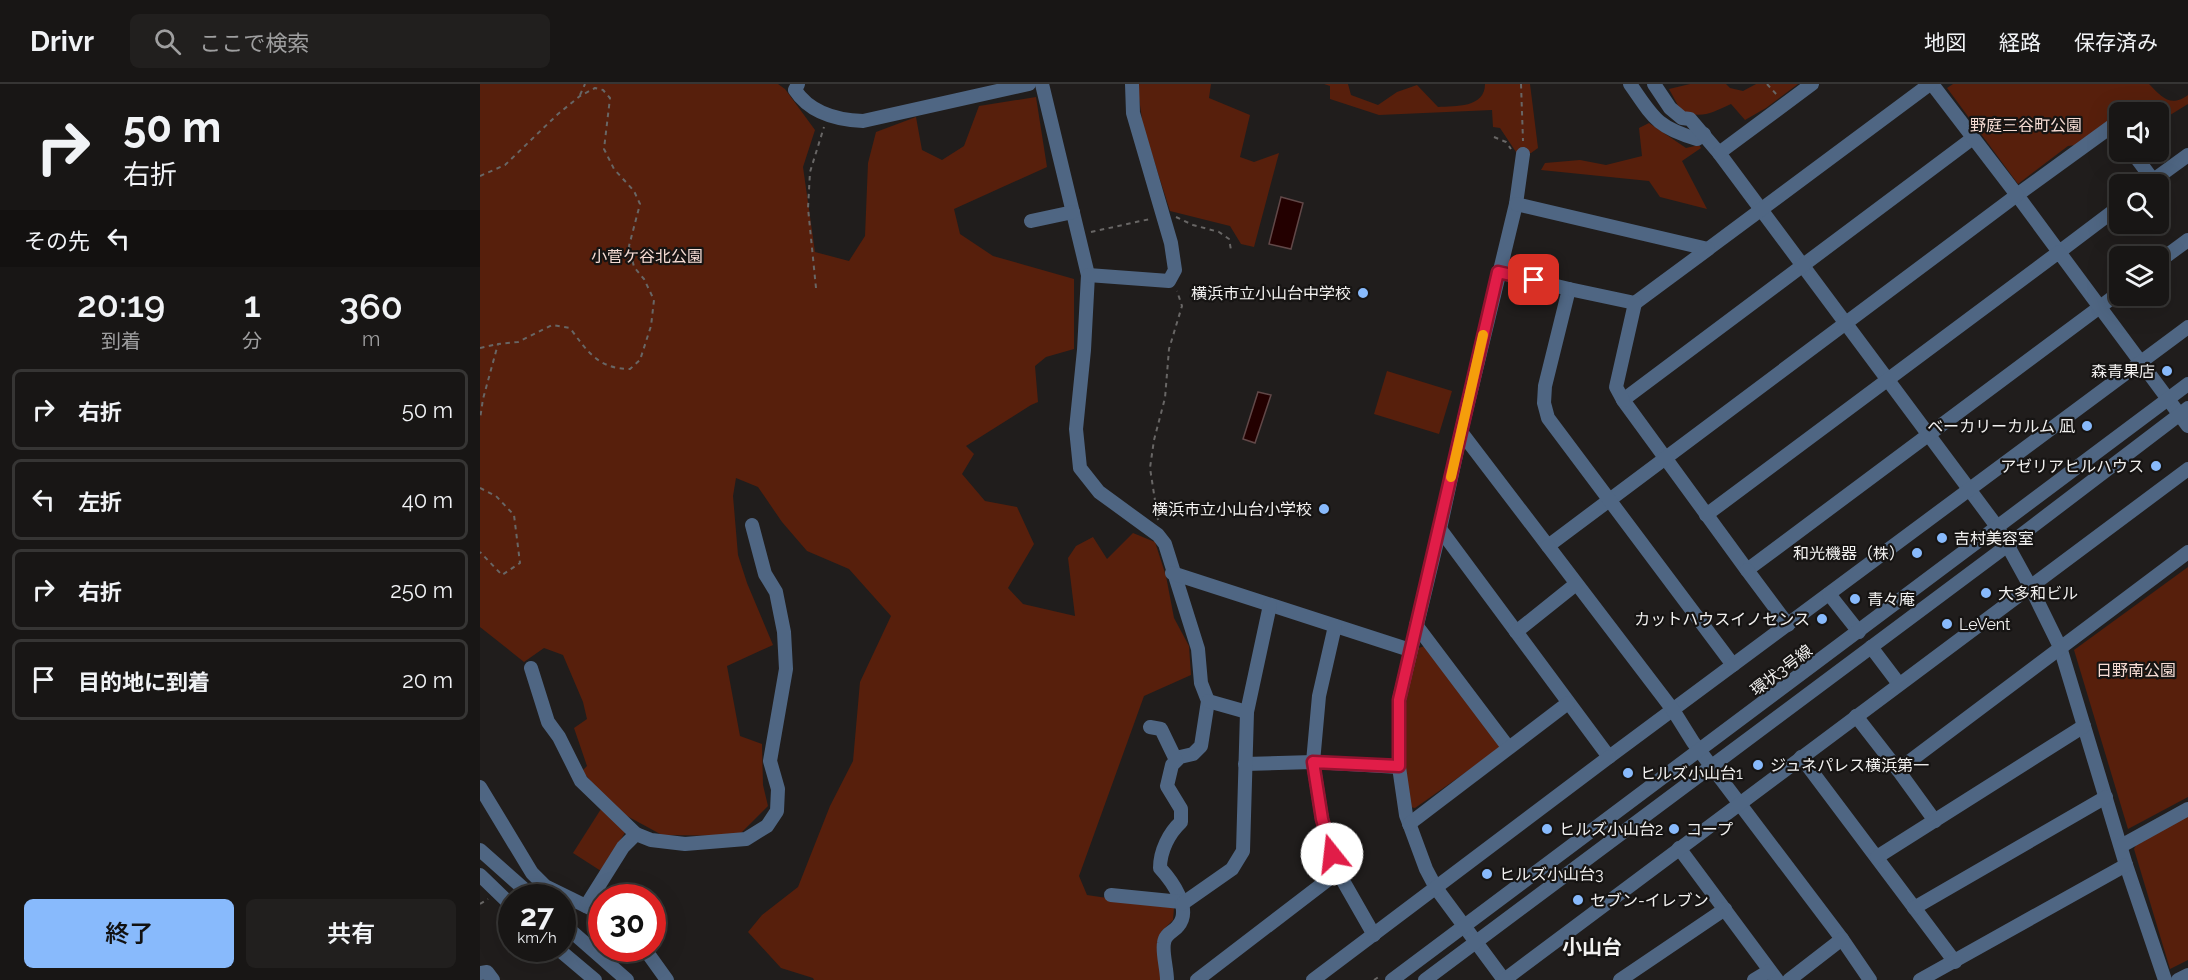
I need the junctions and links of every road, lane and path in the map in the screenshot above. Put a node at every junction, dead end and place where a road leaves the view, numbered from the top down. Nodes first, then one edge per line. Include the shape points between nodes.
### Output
1 (585, 84) edge
2 (798, 84) edge
3 (1029, 84) edge
4 (1042, 84) edge
5 (1132, 84) edge
6 (1521, 84) edge
7 (1630, 84) edge
8 (1654, 84) edge
9 (1812, 84) edge
10 (1931, 84) edge
11 (580, 96) junction
12 (828, 116) junction
13 (2109, 128) edge
14 (1704, 134) junction
15 (1973, 138) junction
16 (1719, 153) junction
17 (1523, 154) joint
18 (2188, 155) edge
19 (2162, 174) edge
20 (480, 176) edge
21 (2017, 195) junction
22 (1516, 204) junction
23 (1763, 210) junction
24 (1073, 212) junction
25 (2109, 214) edge
26 (1031, 221) dead end
27 (2188, 240) edge
28 (1708, 249) junction
29 (2059, 252) junction
30 (2169, 254) edge
31 (1803, 264) junction
32 (1498, 272) junction
33 (1088, 275) junction
34 (1171, 278) junction
35 (816, 288) dead end
36 (1569, 289) junction
37 (2109, 300) edge
38 (1635, 303) junction
39 (2100, 307) junction
40 (1846, 321) junction
41 (2188, 327) edge
42 (498, 344) junction
43 (480, 348) edge
44 (2141, 363) junction
45 (1889, 379) junction
46 (2188, 384) edge
47 (2167, 399) junction
48 (1623, 400) junction
49 (2184, 411) edge
50 (480, 419) edge
51 (2188, 426) edge
52 (1461, 432) junction
53 (1929, 434) junction
54 (1664, 458) junction
55 (2188, 469) edge
56 (480, 488) edge
57 (1969, 488) junction
58 (1609, 500) junction
59 (1706, 515) junction
60 (752, 525) dead end
61 (1998, 528) junction
62 (1440, 529) junction
63 (1158, 535) junction
64 (2008, 545) junction
65 (1548, 546) junction
66 (480, 552) edge
67 (2188, 552) edge
68 (1747, 570) junction
69 (1172, 573) junction
70 (1576, 584) junction
71 (2030, 585) junction
72 (1829, 594) junction
73 (1270, 605) junction
74 (1416, 625) junction
75 (1788, 625) junction
76 (1335, 626) junction
77 (1516, 632) junction
78 (1859, 632) junction
79 (2060, 647) junction
80 (1870, 648) junction
81 (1410, 650) junction
82 (1733, 665) junction
83 (531, 669) dead end
84 (1899, 684) junction
85 (1208, 701) junction
86 (1568, 703) junction
87 (1673, 710) junction
88 (1247, 712) junction
89 (1856, 716) junction
90 (2084, 726) junction
91 (1150, 727) dead end
92 (1508, 747) junction
93 (1700, 751) junction
94 (1610, 757) junction
95 (1802, 757) junction
96 (1176, 760) junction
97 (1313, 762) junction
98 (1245, 764) junction
99 (1399, 766) junction
100 (1711, 766) junction
101 (1898, 770) junction
102 (480, 787) edge
103 (2106, 797) junction
104 (1740, 802) junction
105 (2188, 809) edge
106 (1935, 821) junction
107 (1409, 824) junction
108 (636, 834) junction
109 (2121, 846) junction
110 (1679, 848) junction
111 (480, 850) edge
112 (1877, 857) junction
113 (2126, 865) junction
114 (1338, 872) junction
115 (480, 875) edge
116 (518, 884) edge
117 (1436, 888) junction
118 (498, 892) edge
119 (1111, 895) dead end
120 (484, 902) dead end
121 (1181, 903) junction
122 (480, 904) edge
123 (586, 906) joint
124 (1914, 908) junction
125 (1725, 909) junction
126 (1464, 927) junction
127 (576, 935) edge
128 (1374, 935) junction
129 (1842, 939) junction
130 (1476, 942) junction
131 (574, 962) edge
132 (654, 962) edge
133 (1955, 962) junction
134 (480, 973) edge
135 (1773, 975) edge
136 (2188, 975) edge
137 (493, 980) edge
138 (595, 980) edge
139 (627, 980) edge
140 (668, 980) edge
141 (1167, 980) edge
142 (1197, 980) edge
143 (1313, 980) edge
144 (1392, 980) edge
145 (1425, 980) edge
146 (1504, 980) edge
147 (1620, 980) edge
148 (1754, 980) edge
149 (1789, 980) edge
150 (1870, 980) edge
151 (1920, 980) edge
152 (2165, 980) edge
153 (2178, 980) edge

1 - 11 path
2 - 12 street via 795,90 802,101
3 - 12 street via 870,120
4 - 24 street
5 - 34 street via 1133,113 1171,243 1175,270
6 - 17 path
7 - 14 street via 1655,120 1675,133 1697,139
8 - 14 street via 1670,108 1690,119
9 - 16 street
10 - 15 street
10 - 23 street
11 - 20 path via 505,165
11 - 42 path via 595,88 603,90 609,98 604,149 640,204 629,246 634,267 654,300 640,360 630,369 617,369 590,355 570,328 552,325 518,342
12 - 35 path via 810,172 809,232
13 - 21 street
14 - 16 street
15 - 21 street
15 - 31 street
16 - 23 street
17 - 22 street
18 - 19 street
21 - 29 street
21 - 40 street
22 - 28 street
22 - 32 street
23 - 28 street
23 - 31 street
24 - 26 street
24 - 33 street
25 - 29 street
27 - 30 street
28 - 38 street
29 - 39 street
29 - 45 street
31 - 40 street
31 - 48 street
32 - 36 street
32 - 52 street
33 - 34 street via 1169,281
33 - 63 street via 1076,429 1080,468 1099,492
34 - 63 path via 1182,306 1169,349 1165,398 1150,468
36 - 38 street
36 - 58 street via 1544,403 1548,418
37 - 39 street
38 - 48 street via 1616,387
39 - 44 street
39 - 53 street
40 - 45 street
40 - 54 street
41 - 44 street
42 - 43 path
42 - 50 path
44 - 47 street
44 - 57 street
45 - 53 street
45 - 59 street
46 - 47 street, 環状3号線
47 - 49 street
47 - 61 street, 環状3号線
48 - 54 street
49 - 51 street
49 - 64 street
52 - 62 street
52 - 65 street
53 - 57 street
53 - 68 street
54 - 58 street
54 - 59 street
55 - 71 street
56 - 66 path via 496,496 514,515 520,563 502,575
57 - 61 street
57 - 72 street
58 - 65 street
58 - 82 street
59 - 68 street
60 - 108 street via 765,574 776,592 784,632 786,669 770,761 778,789 777,811 767,826 746,839 686,844
61 - 64 street
61 - 78 street, 環状3号線
62 - 74 street
62 - 77 street
63 - 69 street via 1165,544
64 - 71 street
64 - 80 street
65 - 70 street
67 - 79 street
68 - 75 street
69 - 73 street
69 - 85 street via 1198,649 1201,683
70 - 77 street
70 - 87 street
71 - 79 street
71 - 84 street
72 - 75 street
72 - 78 street
73 - 76 street
73 - 88 street
74 - 81 street
74 - 92 street
75 - 82 street
76 - 81 street
76 - 97 street via 1319,696
77 - 86 street
78 - 93 street, 環状3号線
79 - 90 street
79 - 101 street
80 - 84 street
80 - 100 street
81 - 99 street via 1399,700
82 - 87 street
83 - 108 street via 548,722 581,781
84 - 89 street
85 - 88 street
85 - 96 street via 1201,746 1193,754
86 - 92 street
86 - 94 street
87 - 93 street
87 - 94 street
88 - 98 street
89 - 95 street
89 - 101 street
90 - 103 street
90 - 106 street
91 - 96 street via 1161,729
92 - 107 street
93 - 100 street
93 - 126 street, 環状3号線
94 - 117 street
95 - 104 street
95 - 112 street
96 - 121 street via 1167,786 1181,810 1181,822 1171,831 1160,868 1173,882
97 - 98 street
97 - 99 street
97 - 114 street via 1322,819
98 - 121 street via 1243,851 1232,869
99 - 107 street
100 - 104 street
100 - 130 street
101 - 106 street
102 - 123 street via 532,873 545,886
103 - 109 street
103 - 124 street
104 - 110 street
104 - 129 street
105 - 109 street
106 - 112 street
107 - 117 street
108 - 123 street via 623,847
109 - 113 street
110 - 125 street
110 - 146 street
111 - 116 street
112 - 124 street
113 - 133 street
113 - 152 street
114 - 128 street
114 - 142 street
115 - 118 street
117 - 126 street
117 - 128 street
119 - 121 street
120 - 122 path
121 - 141 street via 1183,919 1164,942
124 - 133 street
125 - 135 street
125 - 147 street
126 - 130 street
126 - 144 street, 環状3号線
127 - 139 street
128 - 143 street
129 - 149 street
129 - 150 street
130 - 145 street
130 - 146 street
131 - 138 street
132 - 140 street
133 - 151 street
134 - 137 street via 487,972
135 - 148 street
136 - 153 street

